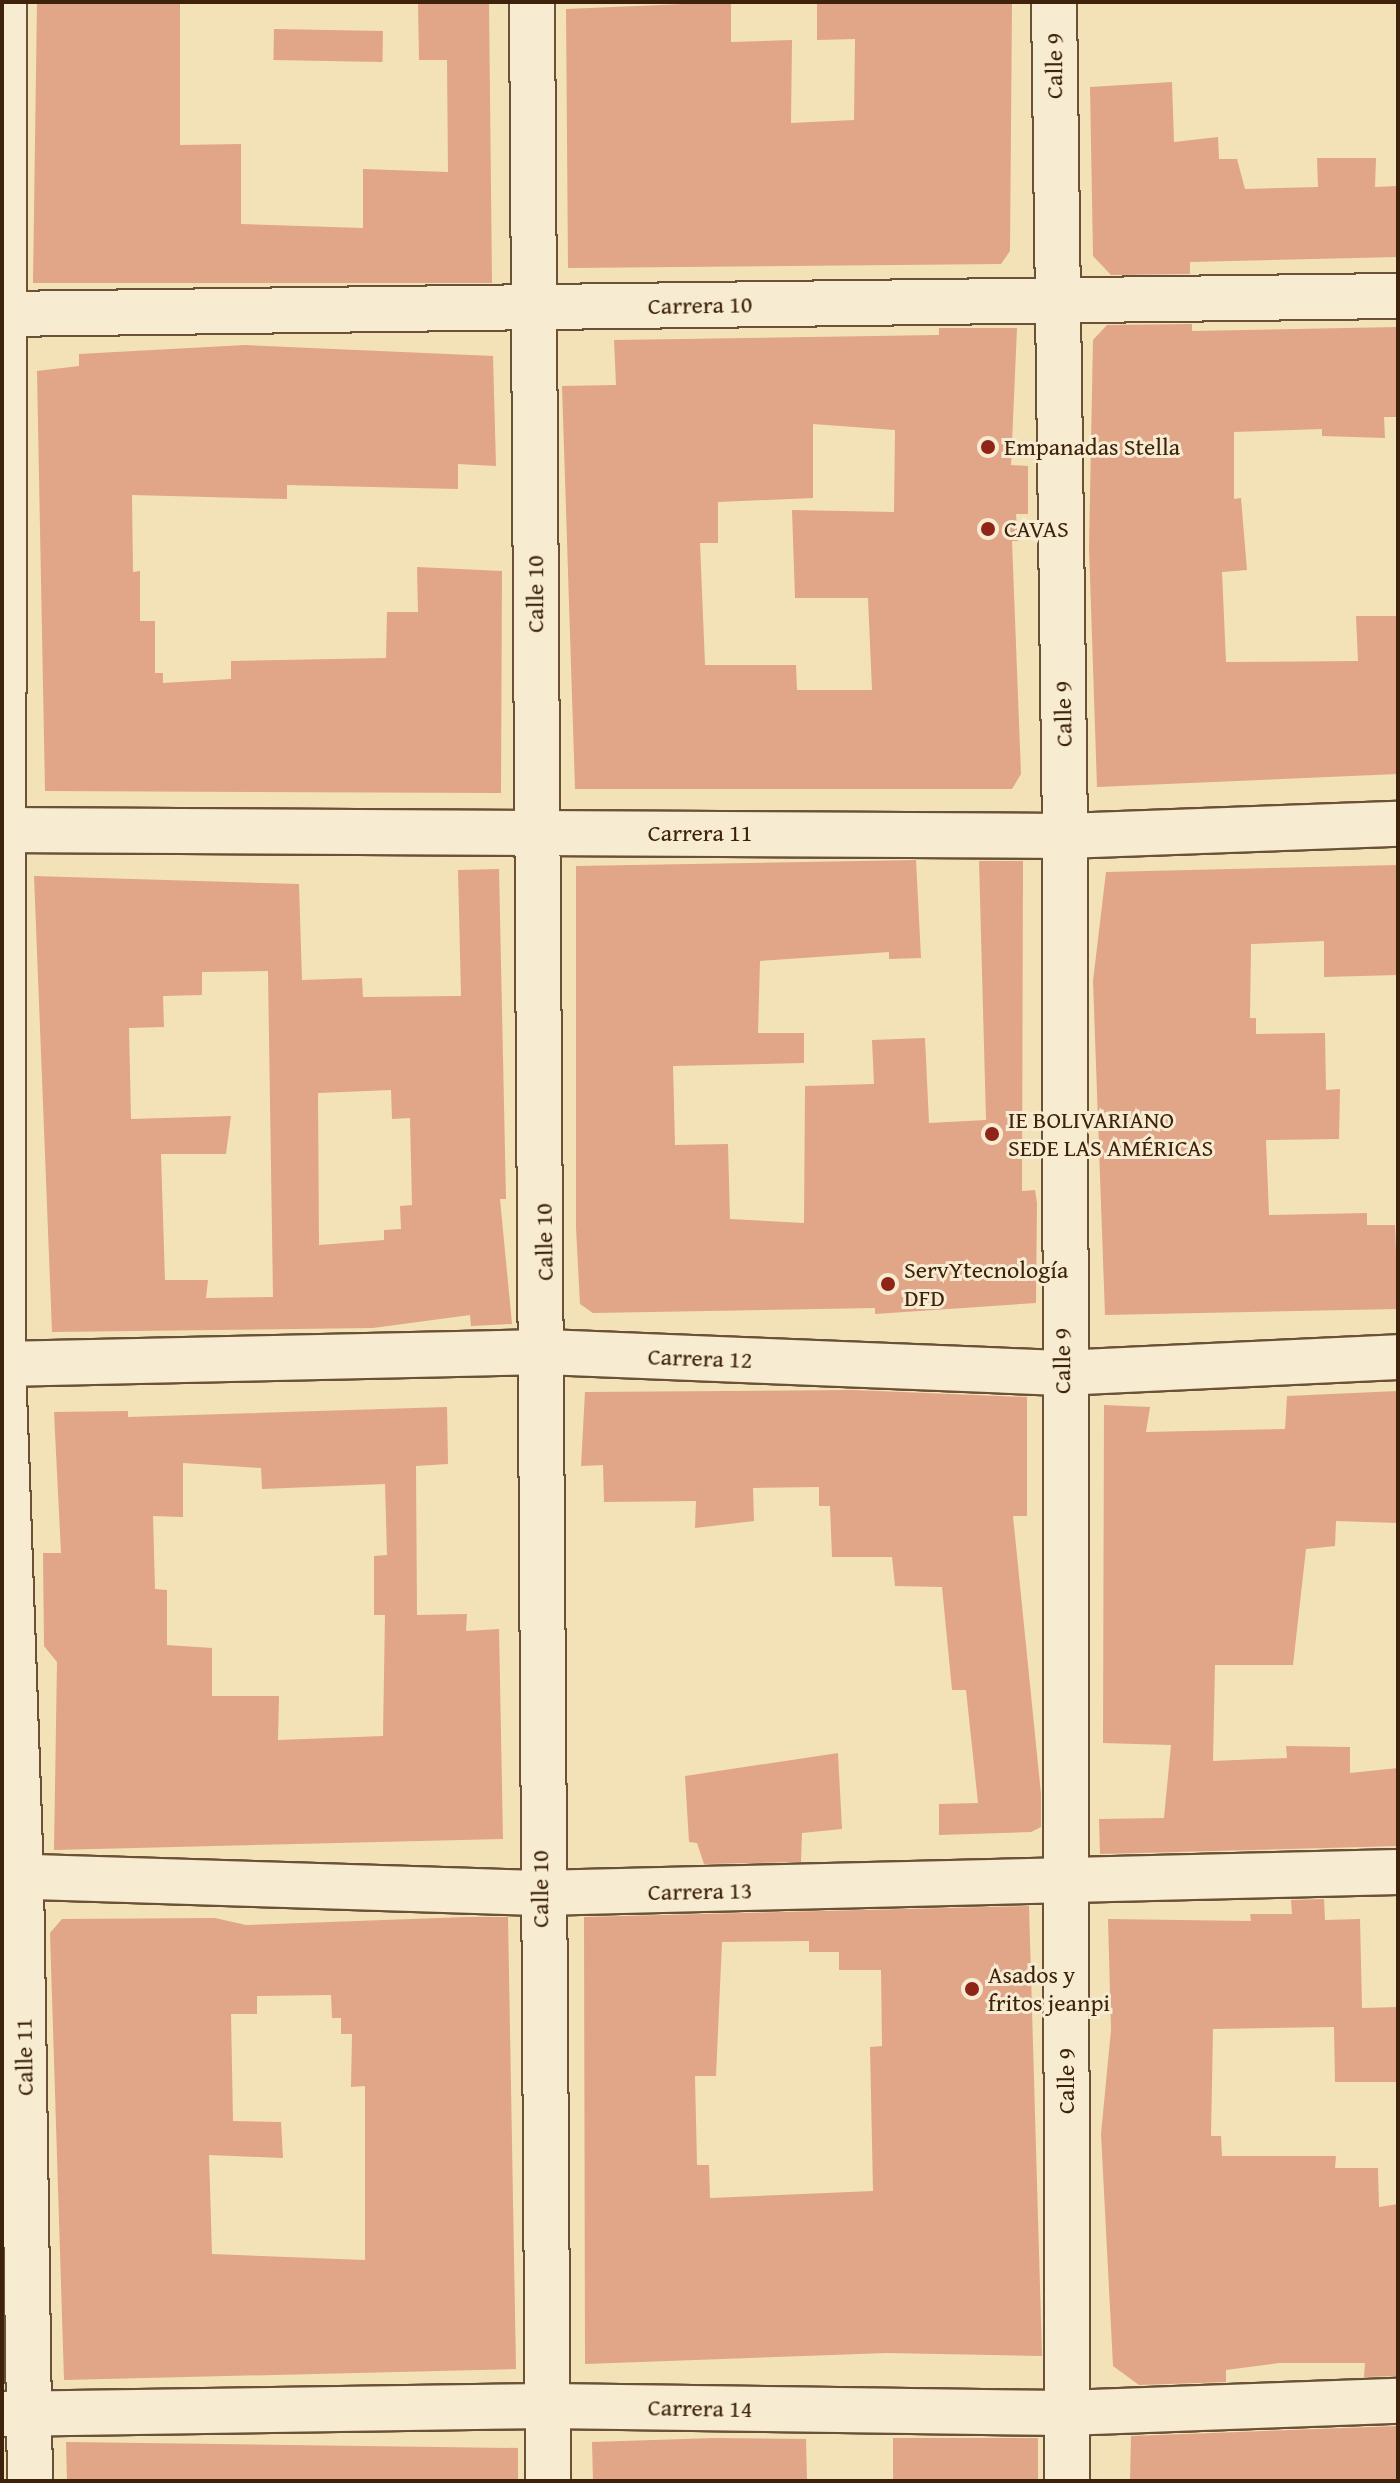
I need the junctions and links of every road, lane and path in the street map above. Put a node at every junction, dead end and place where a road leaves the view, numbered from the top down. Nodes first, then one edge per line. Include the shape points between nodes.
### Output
1 (4, 2) edge
2 (532, 2) edge
3 (1054, 2) edge
4 (1398, 296) edge
5 (1054, 300) junction
6 (533, 307) junction
7 (2, 314) edge
8 (1398, 824) edge
9 (3, 830) edge
10 (537, 832) junction
11 (1065, 836) junction
12 (545, 1352) junction
13 (1398, 1357) edge
14 (3, 1364) edge
15 (1061, 1373) junction
16 (1398, 1872) edge
17 (12, 1876) edge
18 (1067, 1886) junction
19 (539, 1893) junction
20 (1398, 2401) edge
21 (548, 2406) junction
22 (1065, 2413) junction
23 (15, 2414) edge
24 (30, 2481) edge
25 (548, 2481) edge
26 (1067, 2481) edge

1 - 7 street, Calle 11
2 - 6 street, Calle 10
3 - 5 street, Calle 9
4 - 5 street, Carrera 10
5 - 6 street, Carrera 10
5 - 11 street, Calle 9
6 - 7 street, Carrera 10
6 - 10 street, Calle 10
7 - 9 street, Calle 11
8 - 11 street, Carrera 11
9 - 10 street, Carrera 11
9 - 14 street, Calle 11
10 - 11 street, Carrera 11
10 - 12 street, Calle 10
11 - 15 street, Calle 9
12 - 14 street, Carrera 12
12 - 15 street, Carrera 12
12 - 19 street, Calle 10
13 - 15 street, Carrera 12
14 - 17 street, Calle 11
15 - 18 street, Calle 9
16 - 18 street, Carrera 13
17 - 19 street, Carrera 13
17 - 23 street, Calle 11
18 - 19 street, Carrera 13
18 - 22 street, Calle 9
19 - 21 street, Calle 10
20 - 22 street, Carrera 14
21 - 22 street, Carrera 14
21 - 23 street, Carrera 14
21 - 25 street, Calle 10
22 - 26 street, Calle 9
23 - 24 street, Calle 11

